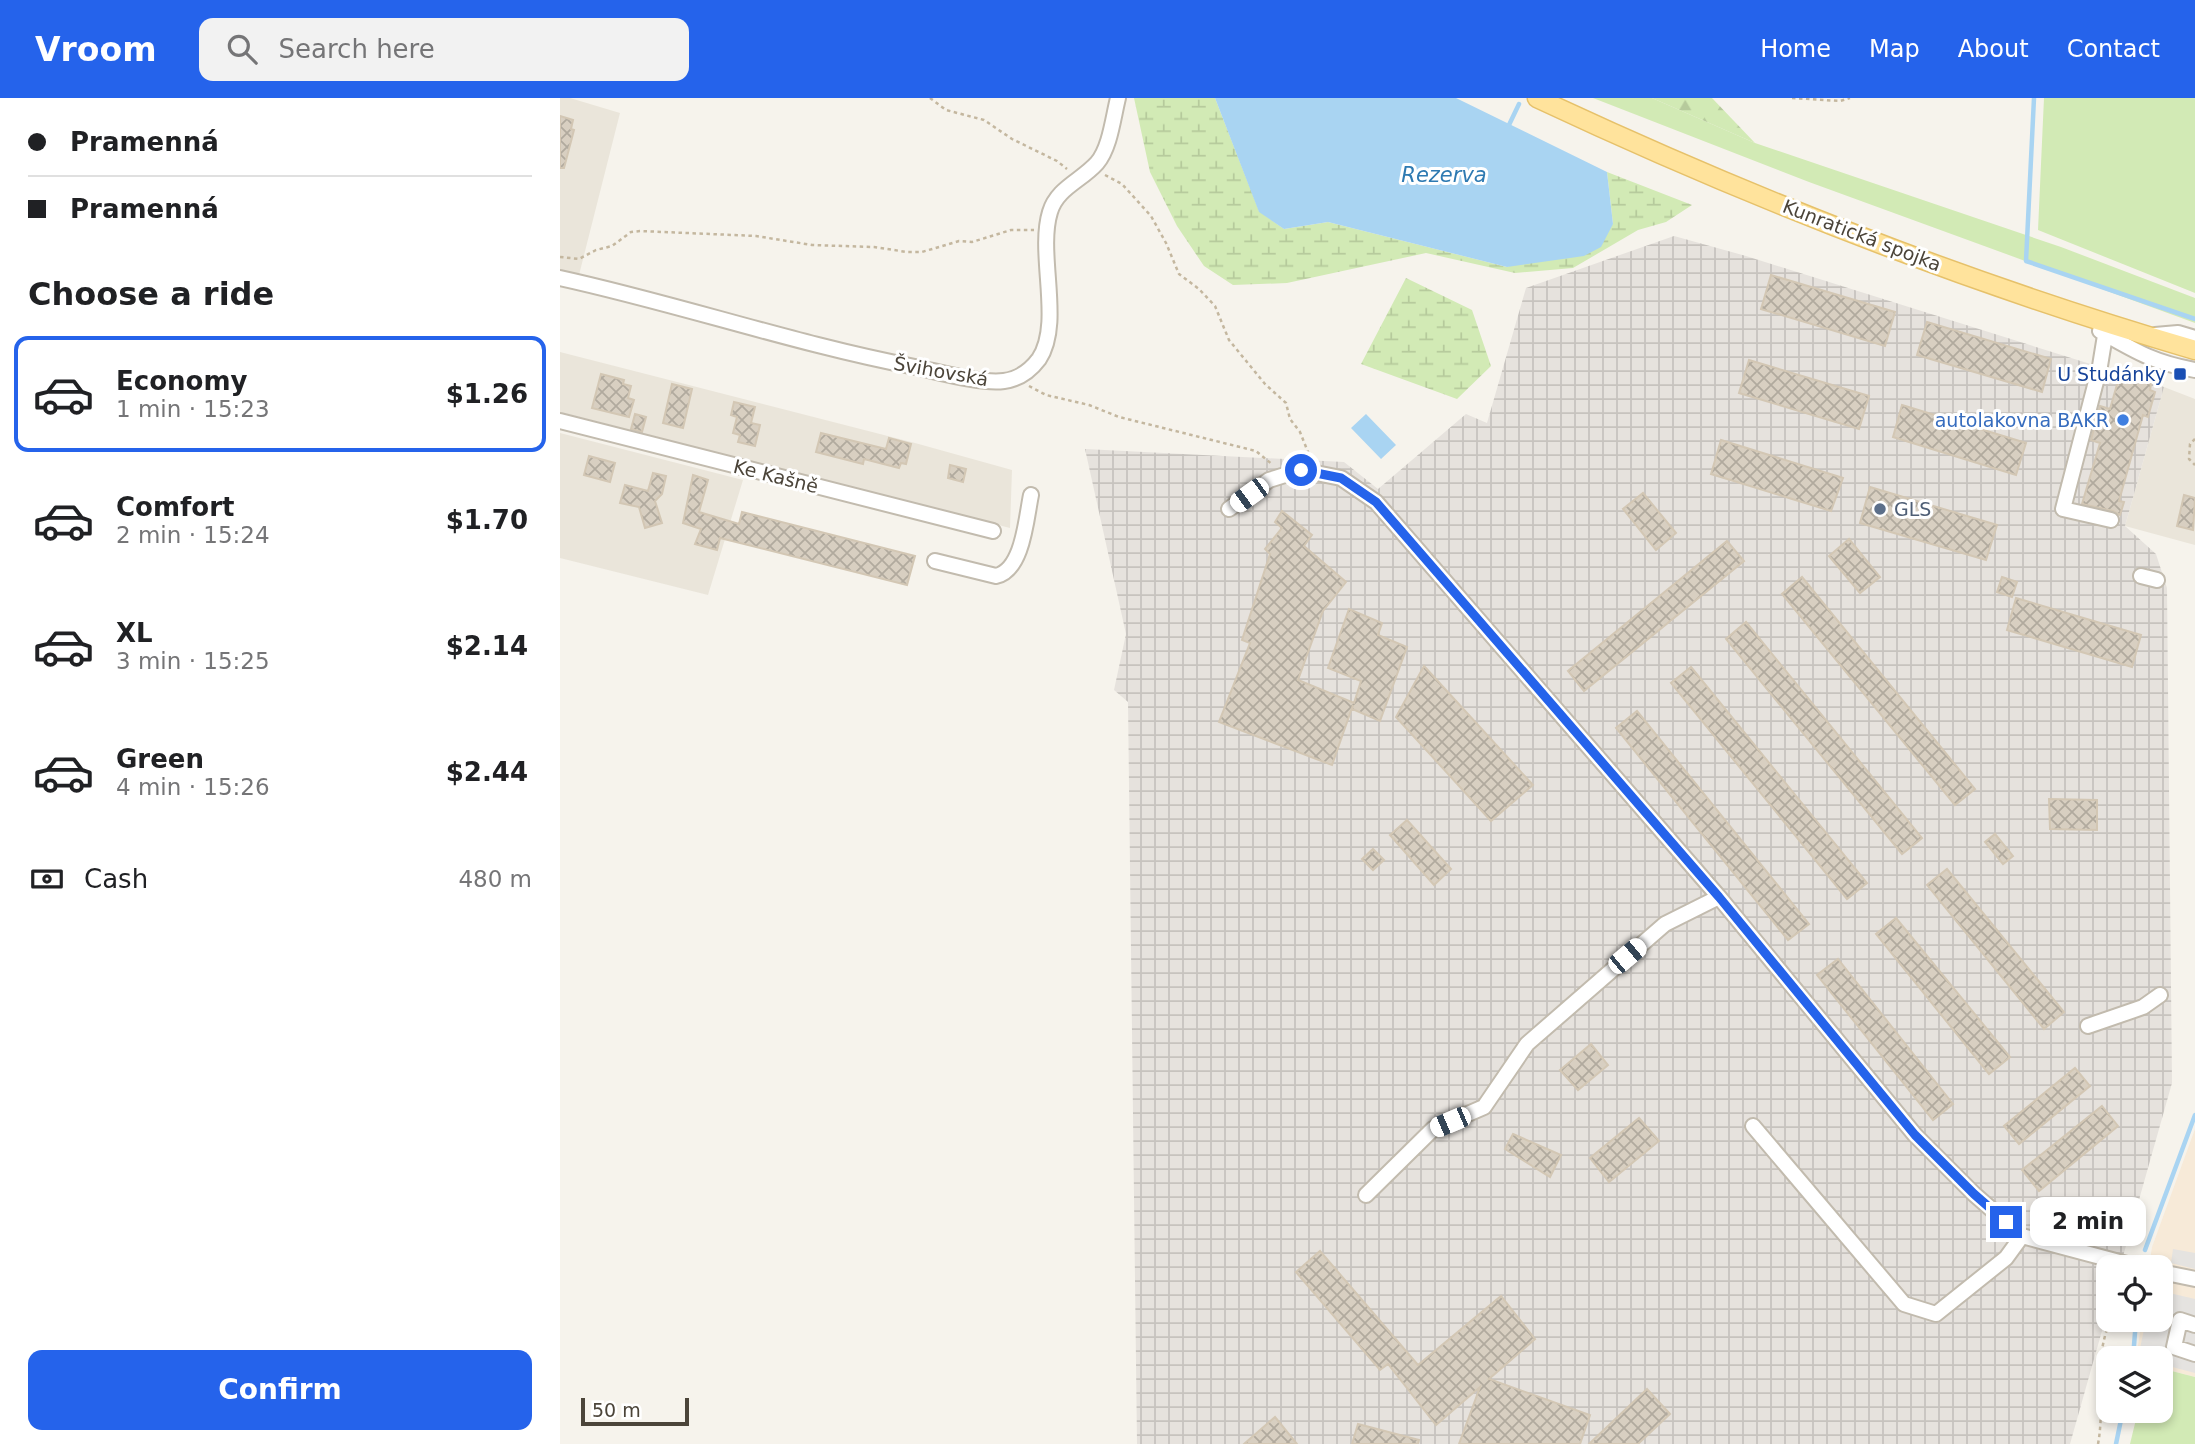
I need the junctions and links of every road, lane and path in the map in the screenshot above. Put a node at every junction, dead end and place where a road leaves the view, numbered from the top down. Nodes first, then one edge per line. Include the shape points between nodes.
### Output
1 (930, 98) edge
2 (1118, 98) edge
3 (1537, 98) edge
4 (1792, 98) edge
5 (1850, 98) edge
6 (1091, 167) junction
7 (1078, 178) junction
8 (1047, 231) junction
9 (560, 257) edge
10 (560, 278) edge
11 (2106, 329) junction
12 (2147, 336) junction
13 (2195, 338) edge
14 (2195, 350) edge
15 (2195, 370) edge
16 (1026, 384) dead end
17 (560, 421) edge
18 (2195, 439) edge
19 (2195, 465) edge
20 (1317, 473) junction
21 (1285, 475) junction
22 (1031, 495) dead end
23 (1228, 509) dead end
24 (2111, 520) dead end
25 (993, 531) dead end
26 (935, 561) dead end
27 (2141, 576) dead end
28 (2157, 580) dead end
29 (1719, 897) junction
30 (2160, 995) dead end
31 (2088, 1026) dead end
32 (1753, 1125) dead end
33 (1366, 1195) dead end
34 (2022, 1236) junction
35 (2096, 1256) edge
36 (2173, 1274) edge
37 (2195, 1279) edge
38 (2195, 1325) edge
39 (2105, 1332) edge
40 (2195, 1354) edge
41 (2098, 1444) edge

1 - 7 path via 946,110 984,120
2 - 6 street, Švihovská via 1102,155
3 - 11 main road, Kunratická spojka via 1727,183 1892,249 2080,314
4 - 5 path
6 - 7 street, Švihovská
6 - 20 path via 1122,184 1151,216 1179,274 1215,306 1229,340 1286,402
7 - 8 street, Švihovská via 1057,198
8 - 9 path via 1011,230 907,252 756,236 640,231 579,259
8 - 10 street, Švihovská via 1046,344 1028,371 1002,382 894,363
11 - 12 main road, Kunratická spojka
11 - 15 street via 2137,354
11 - 24 street via 2063,509
12 - 13 street via 2178,333
12 - 14 main road, Kunratická spojka
16 - 21 path via 1119,417 1256,451
17 - 25 street, Ke Kašně
18 - 19 path via 2189,459
20 - 21 street via 1301,470
20 - 29 street via 1341,478 1376,502
21 - 23 street via 1269,480
22 - 26 street via 1018,554 1005,574 996,576
27 - 28 street
29 - 33 street via 1665,925 1609,972 1527,1044 1485,1107 1433,1129
29 - 34 street via 1915,1135
30 - 31 street via 2143,1007
32 - 34 street via 1904,1304 1936,1314 2006,1258
34 - 35 street
36 - 37 street
38 - 40 street via 2180,1320 2174,1348
39 - 41 path

